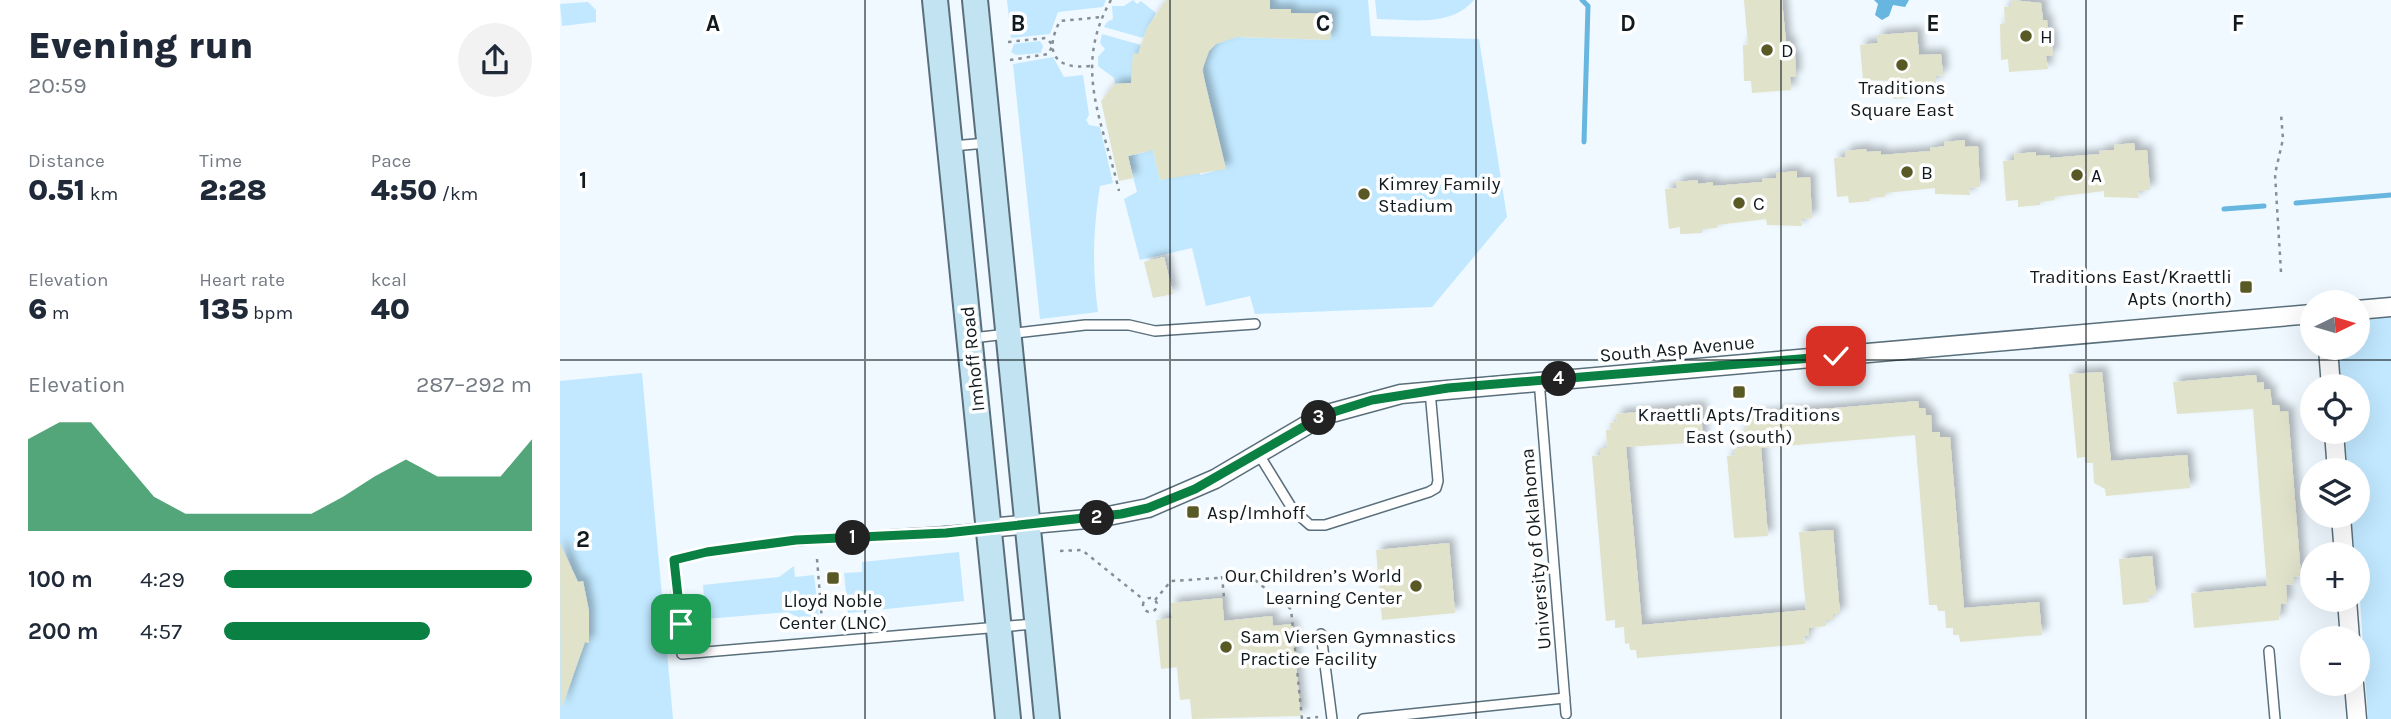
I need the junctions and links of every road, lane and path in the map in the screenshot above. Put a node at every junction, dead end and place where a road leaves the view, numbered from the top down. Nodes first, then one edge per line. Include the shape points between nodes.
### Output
1 (935, 0) edge
2 (975, 0) edge
3 (1111, 0) edge
4 (1102, 17) junction
5 (1008, 42) dead end
6 (1053, 45) junction
7 (1010, 60) dead end
8 (1090, 66) junction
9 (2281, 114) dead end
10 (989, 143) junction
11 (950, 146) junction
12 (1119, 191) dead end
13 (2281, 272) dead end
14 (2391, 307) edge
15 (2370, 309) edge
16 (2300, 315) edge
17 (1255, 324) dead end
18 (1009, 333) junction
19 (970, 338) junction
20 (1539, 380) junction
21 (1430, 390) junction
22 (1258, 453) junction
23 (1027, 525) junction
24 (988, 528) junction
25 (1060, 551) dead end
26 (817, 559) dead end
27 (1222, 576) junction
28 (1224, 598) dead end
29 (1144, 600) junction
30 (1155, 600) junction
31 (822, 621) dead end
32 (1037, 624) junction
33 (998, 628) junction
34 (1321, 634) dead end
35 (2269, 651) dead end
36 (2355, 696) edge
37 (1565, 698) junction
38 (1566, 714) dead end
39 (1331, 717) edge
40 (1007, 719) edge
41 (1047, 719) edge
42 (1300, 719) edge
43 (1363, 719) edge
44 (2275, 719) edge
45 (2357, 719) edge

1 - 11 main road, Imhoff Road
2 - 10 main road, Imhoff Road
3 - 4 path
4 - 6 path via 1060,21
4 - 8 path
5 - 6 path via 1046,38
6 - 7 path via 1048,54
6 - 8 path via 1060,65 1070,69
8 - 12 path
9 - 13 path via 2283,139 2275,174
10 - 11 lane
10 - 18 main road, Imhoff Road
11 - 19 main road, Imhoff Road
14 - 15 street
16 - 20 street, South Asp Avenue
17 - 18 lane via 1155,331 1129,325 1085,325
18 - 19 lane
18 - 23 main road, Imhoff Road
19 - 24 main road, Imhoff Road
20 - 21 street, South Asp Avenue
20 - 37 lane, University of Oklahoma
21 - 22 street, South Asp Avenue via 1337,411
21 - 22 lane via 1438,481 1429,492 1325,525 1310,525 1293,510
22 - 23 street, South Asp Avenue via 1195,489 1148,508
23 - 24 street, South Asp Avenue
23 - 32 main road, Imhoff Road
24 - 33 main road, Imhoff Road
24 - 33 lane via 796,540 674,560 682,654
25 - 29 path via 1083,550
26 - 31 path
27 - 28 path
27 - 30 path via 1171,581
27 - 42 path via 1250,576 1290,609
29 - 30 path
29 - 30 path via 1144,609 1150,612 1156,609
32 - 33 lane
32 - 41 main road, Imhoff Road
33 - 40 main road, Imhoff Road
34 - 39 lane
35 - 44 lane
36 - 45 street
37 - 38 lane, University of Oklahoma
37 - 43 lane
39 - 42 path

